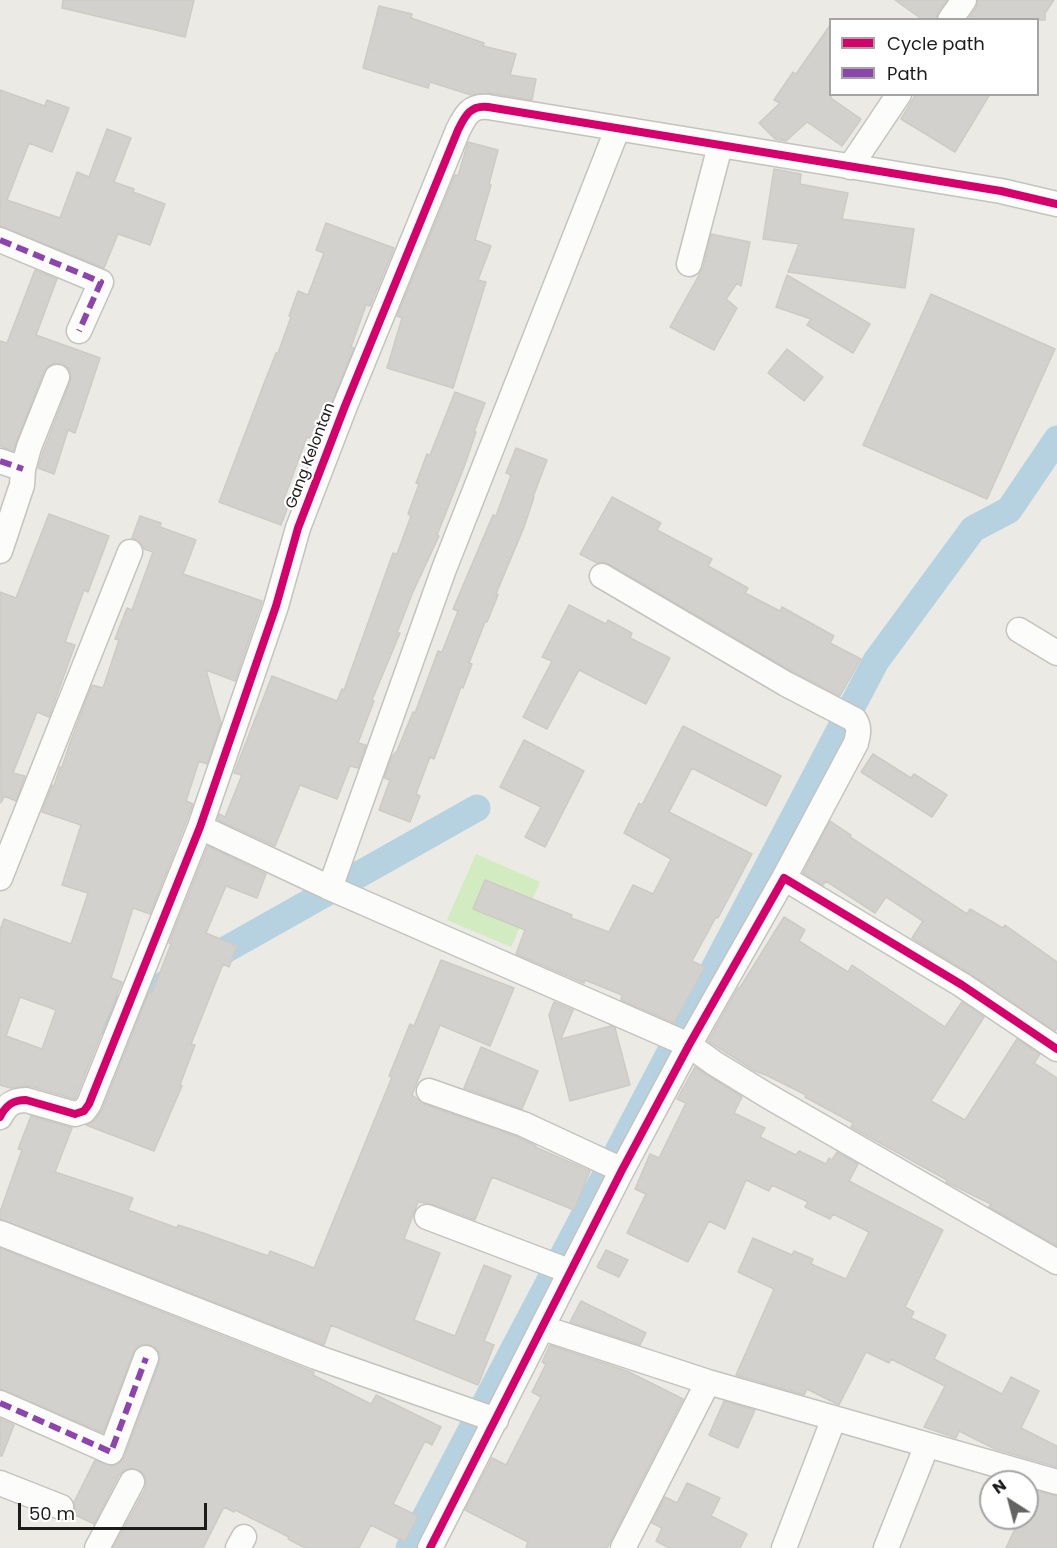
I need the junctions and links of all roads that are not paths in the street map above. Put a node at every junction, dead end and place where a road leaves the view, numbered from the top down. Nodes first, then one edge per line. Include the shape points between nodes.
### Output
1 (964, 0) edge
2 (951, 18) edge
3 (898, 96) edge
4 (617, 130) junction
5 (720, 146) junction
6 (850, 167) junction
7 (1057, 204) edge
8 (0, 240) edge
9 (689, 264) dead end
10 (79, 331) dead end
11 (57, 377) dead end
12 (0, 461) edge
13 (23, 469) junction
14 (0, 551) edge
15 (130, 552) dead end
16 (602, 576) dead end
17 (1019, 630) dead end
18 (1057, 653) edge
19 (200, 827) junction
20 (0, 878) edge
21 (784, 878) junction
22 (330, 888) junction
23 (689, 1045) junction
24 (1057, 1049) edge
25 (429, 1091) dead end
26 (0, 1117) edge
27 (619, 1169) junction
28 (427, 1217) dead end
29 (0, 1233) edge
30 (1057, 1262) edge
31 (566, 1270) junction
32 (543, 1328) junction
33 (146, 1358) dead end
34 (708, 1382) junction
35 (0, 1403) edge
36 (834, 1418) junction
37 (492, 1419) junction
38 (927, 1445) junction
39 (132, 1482) dead end
40 (1057, 1482) edge
41 (0, 1483) edge
42 (61, 1507) dead end
43 (97, 1548) edge
44 (430, 1548) edge
45 (622, 1548) edge
46 (784, 1548) edge
47 (886, 1548) edge

1 - 2 street
3 - 6 street
4 - 5 street
4 - 19 street, Gang Kelontan via 488,107 468,112 306,506
4 - 22 street via 444,569
5 - 6 street
5 - 9 street
6 - 7 street
8 - 10 street via 101,282
11 - 13 street
12 - 13 street
13 - 14 street via 22,484
15 - 20 street
16 - 21 street via 858,724 856,743
17 - 18 street
19 - 22 street
19 - 26 street, Gang Kelontan via 89,1104 75,1114 18,1100 4,1109
21 - 23 street
21 - 24 street via 962,985
22 - 23 street
23 - 27 street
23 - 30 street via 768,1096
25 - 27 street via 523,1124
27 - 31 street
28 - 31 street
29 - 37 street via 316,1357
31 - 32 street
32 - 34 street
32 - 37 street
33 - 35 street via 111,1452
34 - 36 street
34 - 45 street
36 - 38 street
36 - 46 street
37 - 44 street
38 - 40 street
38 - 47 street
39 - 43 street
41 - 42 street

